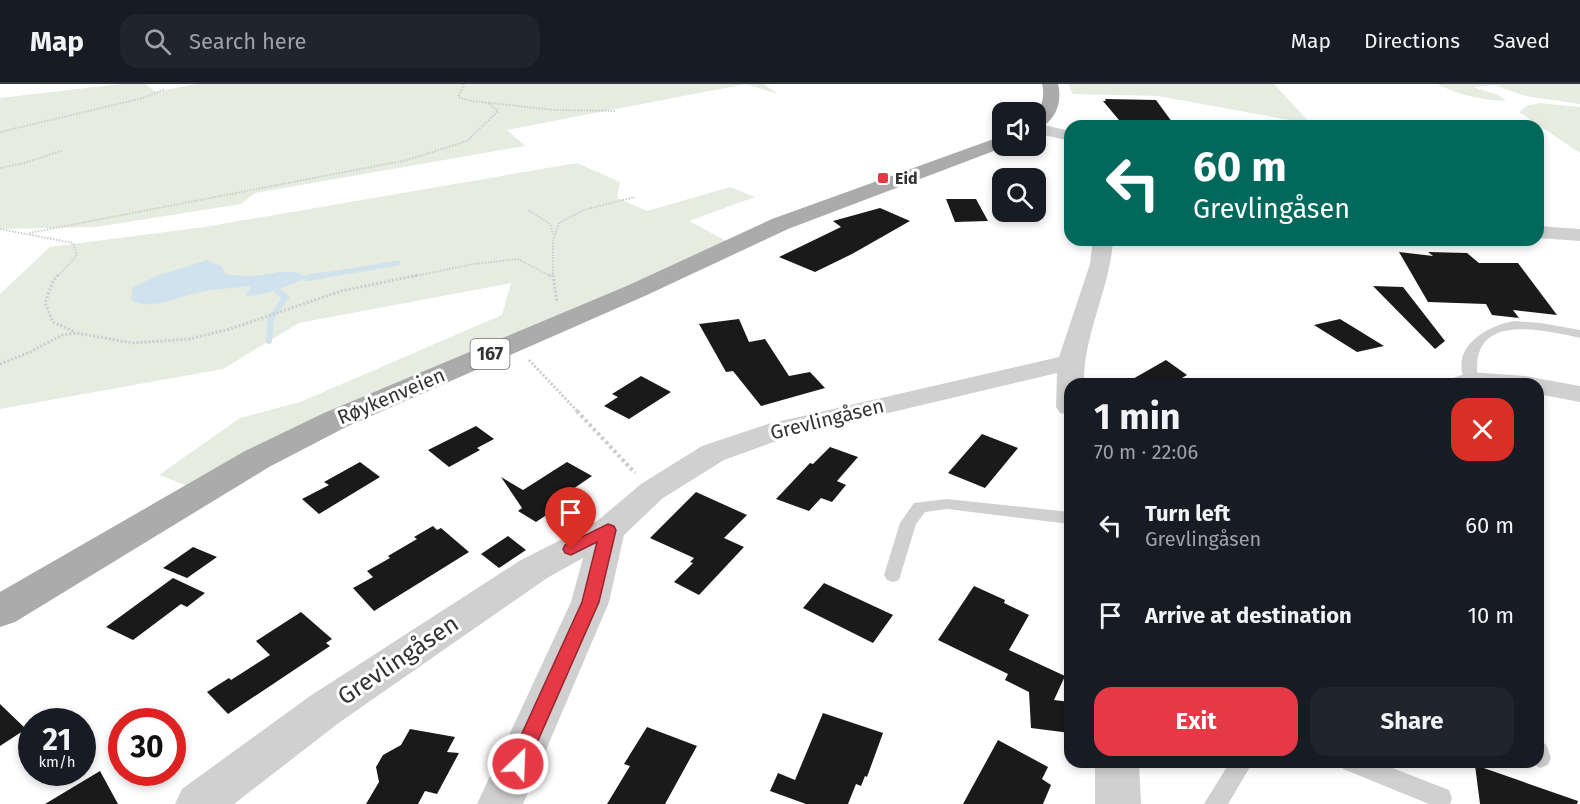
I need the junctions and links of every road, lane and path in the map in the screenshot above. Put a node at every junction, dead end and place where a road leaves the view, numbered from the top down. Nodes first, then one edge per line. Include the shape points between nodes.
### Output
1 (464, 84) edge
2 (1050, 84) edge
3 (165, 89) dead end
4 (488, 103) junction
5 (616, 111) dead end
6 (1046, 115) edge
7 (1046, 129) edge
8 (0, 132) edge
9 (1064, 134) edge
10 (992, 145) edge
11 (63, 150) dead end
12 (0, 168) edge
13 (635, 197) dead end
14 (528, 210) dead end
15 (0, 229) edge
16 (1544, 232) edge
17 (30, 233) junction
18 (554, 235) junction
19 (1580, 235) edge
20 (1102, 246) edge
21 (76, 333) junction
22 (1580, 334) edge
23 (521, 351) dead end
24 (1070, 362) junction
25 (0, 364) edge
26 (1070, 378) edge
27 (1467, 378) edge
28 (1544, 387) edge
29 (1580, 394) edge
30 (652, 491) junction
31 (1064, 517) edge
32 (608, 530) junction
33 (893, 575) dead end
34 (0, 611) edge
35 (1117, 768) edge
36 (1238, 768) edge
37 (1366, 768) edge
38 (1441, 798) dead end
39 (198, 804) edge
40 (500, 804) edge
41 (1118, 804) edge
42 (1215, 804) edge

1 - 4 path via 458,97
2 - 6 main road via 1052,104
3 - 8 path via 143,98
4 - 5 path
4 - 17 path via 498,111 467,141 407,160
7 - 9 street
10 - 34 main road, Røykenveien / 167 via 780,224 638,291 335,420 257,459
11 - 12 path
13 - 18 path via 572,215 559,223
14 - 18 path via 550,224
15 - 17 path
16 - 19 street
17 - 21 path via 73,243 77,255 53,280 45,303 53,322
18 - 21 path via 552,277 527,262 508,259 341,291 189,339 133,342
20 - 24 street via 1101,264
21 - 25 path via 62,335
22 - 27 lane via 1523,325 1497,329 1475,346
23 - 30 path
24 - 26 street
24 - 30 street, Grevlingåsen via 778,430 713,453
28 - 29 street
30 - 32 street, Grevlingåsen
31 - 33 lane via 947,504 920,507 908,523
32 - 39 street, Grevlingåsen via 534,569 325,709
32 - 40 street via 590,602
35 - 41 street
36 - 42 lane
37 - 38 lane

